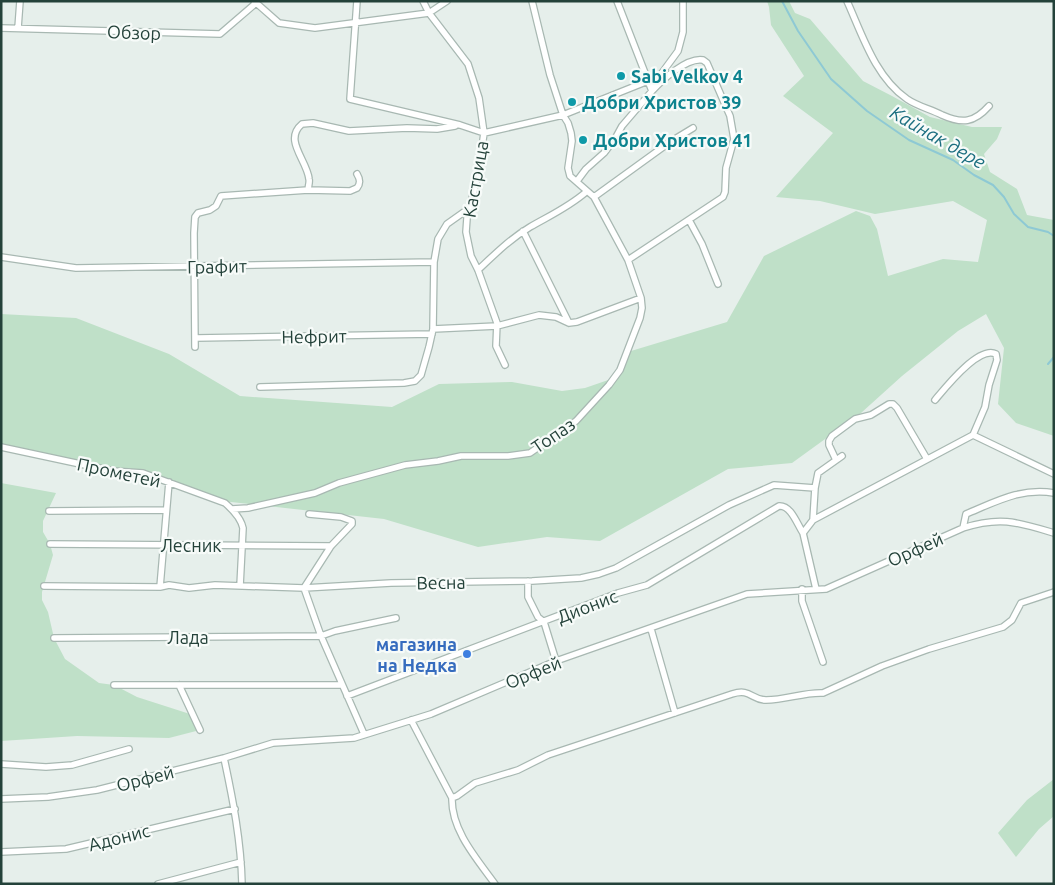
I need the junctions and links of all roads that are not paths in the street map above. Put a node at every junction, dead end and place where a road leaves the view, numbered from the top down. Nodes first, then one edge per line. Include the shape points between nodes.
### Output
1 (20, 1) edge
2 (357, 1) edge
3 (422, 1) edge
4 (447, 1) edge
5 (532, 1) edge
6 (616, 1) edge
7 (683, 1) edge
8 (847, 1) edge
9 (255, 2) edge
10 (428, 13) junction
11 (355, 23) junction
12 (1, 28) edge
13 (18, 28) junction
14 (648, 81) junction
15 (652, 91) junction
16 (989, 106) dead end
17 (563, 115) junction
18 (460, 125) junction
19 (693, 128) dead end
20 (484, 133) junction
21 (357, 174) dead end
22 (577, 181) junction
23 (308, 190) junction
24 (586, 192) junction
25 (594, 197) junction
26 (471, 207) junction
27 (689, 220) junction
28 (524, 232) junction
29 (1, 257) edge
30 (628, 260) junction
31 (434, 262) junction
32 (194, 267) junction
33 (478, 270) junction
34 (718, 284) dead end
35 (641, 298) junction
36 (569, 323) junction
37 (497, 326) junction
38 (433, 332) junction
39 (196, 338) junction
40 (195, 347) dead end
41 (505, 365) dead end
42 (260, 387) dead end
43 (935, 400) dead end
44 (973, 435) junction
45 (1, 447) edge
46 (927, 459) junction
47 (1054, 474) edge
48 (169, 482) junction
49 (815, 488) junction
50 (1054, 494) edge
51 (232, 509) junction
52 (166, 510) junction
53 (48, 511) dead end
54 (309, 514) dead end
55 (813, 520) junction
56 (963, 528) junction
57 (803, 533) junction
58 (1054, 533) edge
59 (50, 544) dead end
60 (241, 545) junction
61 (163, 546) junction
62 (331, 546) junction
63 (528, 581) junction
64 (44, 586) dead end
65 (240, 586) junction
66 (160, 587) junction
67 (304, 588) junction
68 (802, 589) junction
69 (816, 590) junction
70 (1054, 592) edge
71 (396, 618) dead end
72 (544, 622) junction
73 (650, 629) junction
74 (321, 636) junction
75 (54, 638) dead end
76 (556, 661) junction
77 (823, 662) dead end
78 (114, 685) dead end
79 (179, 685) junction
80 (342, 685) junction
81 (347, 696) junction
82 (675, 713) junction
83 (411, 720) junction
84 (200, 730) dead end
85 (364, 734) junction
86 (129, 749) dead end
87 (224, 758) junction
88 (1, 764) edge
89 (452, 798) junction
90 (1, 799) edge
91 (235, 809) junction
92 (1, 852) edge
93 (241, 862) junction
94 (158, 884) edge
95 (242, 884) edge
96 (495, 884) edge

1 - 13 street
2 - 11 street
3 - 10 street, Кастрица
4 - 10 street
5 - 17 street, Топаз
6 - 14 street
7 - 15 street via 683,32 678,51
8 - 16 street via 877,65 907,99 957,121 978,117
9 - 11 street via 279,23 290,26 315,28
9 - 13 street, Обзор via 220,34
10 - 11 street
10 - 20 street, Кастрица via 468,64 479,98
11 - 18 street via 350,99
12 - 13 street, Обзор
14 - 15 street
14 - 17 street
15 - 22 street via 604,153
15 - 27 street via 669,74 695,60 703,60 730,116 734,139 726,168 726,192
17 - 20 street
17 - 22 street, Топаз via 572,141 568,168 570,176
18 - 20 street
18 - 23 street via 437,129 349,131 313,123 302,124 296,132 295,145 310,179
19 - 25 street
20 - 26 street, Кастрица
21 - 23 street via 360,180 358,188
22 - 24 street, Топаз
23 - 32 street via 221,196 216,206 195,217
24 - 25 street, Топаз
24 - 28 street via 574,203
25 - 30 street, Топаз
26 - 31 street via 447,224 438,239
26 - 33 street, Кастрица via 466,232
27 - 30 street
27 - 34 street
28 - 33 street
28 - 36 street
29 - 32 street, Графит via 76,268
30 - 35 street, Топаз
31 - 32 street, Графит
31 - 38 street
32 - 39 street
33 - 37 street, Кастрица
35 - 36 street
35 - 51 street, Топаз via 640,318 620,370 576,421 530,452 508,456 461,456 406,464 315,493
36 - 37 street, Нефрит via 539,315
37 - 38 street, Нефрит
37 - 41 street, Кастрица via 496,346
38 - 39 street, Нефрит
38 - 42 street via 421,375 415,381
39 - 40 street
43 - 44 street via 954,377 978,357 996,354 985,407
44 - 46 street
44 - 47 street
45 - 48 street, Прометей via 113,471 142,473
46 - 49 street via 897,408 889,404 871,415 855,419 832,436 829,446 839,458 818,474
46 - 55 street
48 - 51 street, Прометей via 225,503
48 - 52 street
49 - 55 street
49 - 63 street, Весна via 774,485 729,504 616,568 580,578
50 - 56 street via 1014,494 966,514
51 - 60 street via 242,522
52 - 53 street
52 - 61 street
54 - 62 street via 352,521
55 - 57 street
56 - 58 street, Орфей via 983,522 1008,521
56 - 69 street, Орфей via 826,589
57 - 69 street, Дионис
57 - 72 street, Дионис via 788,509 778,506 647,585
59 - 61 street, Лесник
60 - 61 street, Лесник
60 - 62 street, Лесник
60 - 65 street
61 - 66 street
62 - 67 street
63 - 67 street, Весна
63 - 72 street via 528,597
64 - 66 street, Весна
65 - 66 street, Весна
65 - 67 street, Весна
67 - 74 street
68 - 69 street, Орфей
68 - 73 street, Орфей via 747,594
68 - 77 street via 802,600
70 - 82 street via 1021,603 1012,620 1003,627 890,663 823,693 765,700 741,691
71 - 74 street, Лада via 335,630
72 - 76 street
72 - 81 street, Дионис
73 - 76 street, Орфей
73 - 82 street
74 - 75 street, Лада
74 - 80 street
76 - 83 street, Орфей
78 - 79 street
79 - 80 street
79 - 84 street
80 - 81 street
81 - 85 street
82 - 89 street via 548,755 518,770 475,783
83 - 85 street, Орфей
83 - 89 street
85 - 87 street, Орфей via 354,738 273,743
86 - 88 street via 72,764 46,767
87 - 90 street, Орфей via 97,790
87 - 91 street
89 - 96 street via 451,811 466,842
91 - 92 street, Адонис via 66,849
91 - 93 street
93 - 94 street
93 - 95 street

